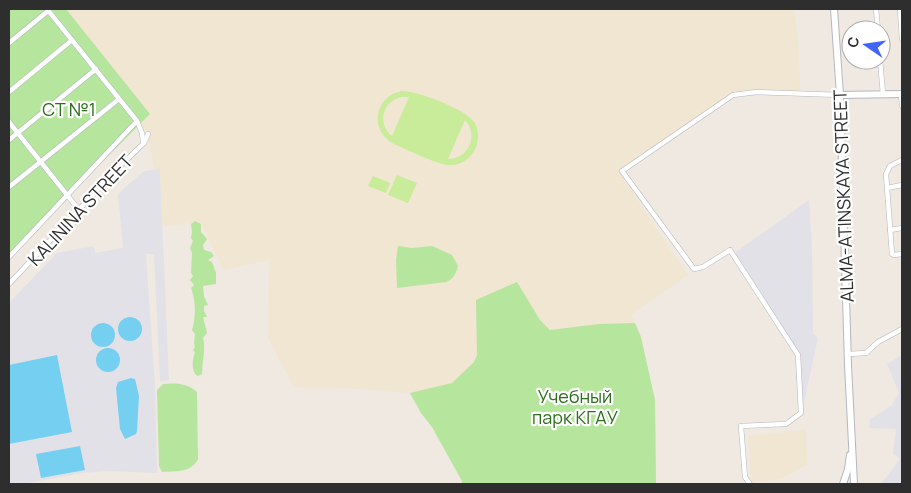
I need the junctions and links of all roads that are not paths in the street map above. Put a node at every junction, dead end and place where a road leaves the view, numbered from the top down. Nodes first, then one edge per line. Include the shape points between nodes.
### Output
1 (834, 9) edge
2 (900, 9) edge
3 (48, 10) edge
4 (902, 39) edge
5 (72, 40) junction
6 (9, 43) edge
7 (96, 69) junction
8 (881, 70) edge
9 (9, 92) edge
10 (883, 94) junction
11 (902, 94) edge
12 (840, 95) junction
13 (120, 98) junction
14 (902, 106) edge
15 (137, 121) junction
16 (9, 122) edge
17 (18, 133) junction
18 (148, 134) dead end
19 (9, 140) edge
20 (144, 143) junction
21 (902, 160) edge
22 (41, 162) junction
23 (902, 185) edge
24 (9, 187) edge
25 (886, 188) junction
26 (67, 194) junction
27 (79, 210) junction
28 (902, 228) edge
29 (890, 230) junction
30 (902, 254) edge
31 (9, 256) edge
32 (9, 284) edge
33 (902, 330) edge
34 (848, 354) junction
35 (852, 438) junction
36 (750, 484) edge
37 (843, 484) edge
38 (854, 484) edge

1 - 12 main road, ALMA-ATINSKAYA STREET
2 - 4 street
3 - 5 street
3 - 6 street
5 - 7 street
5 - 9 street
7 - 13 street
7 - 17 street
8 - 10 street
10 - 11 main road
10 - 12 main road
11 - 14 street
12 - 34 main road, ALMA-ATINSKAYA STREET
12 - 36 street via 733,94 622,171 694,270 730,250 798,355 802,413 786,424 741,426 745,477
13 - 15 street
13 - 22 street
15 - 20 street
15 - 26 street
16 - 17 street
17 - 19 street
17 - 22 street
18 - 20 street, KALININA STREET
20 - 27 street, KALININA STREET
21 - 25 street via 890,166 886,174
22 - 24 street
22 - 26 street
23 - 25 street
25 - 29 street
26 - 27 street
26 - 31 street
27 - 32 street, KALININA STREET
28 - 29 street
29 - 30 street via 893,255
33 - 34 street via 878,342 866,353
34 - 35 main road, ALMA-ATINSKAYA STREET
35 - 37 main road, ALMA-ATINSKAYA STREET
35 - 38 main road, ALMA-ATINSKAYA STREET

